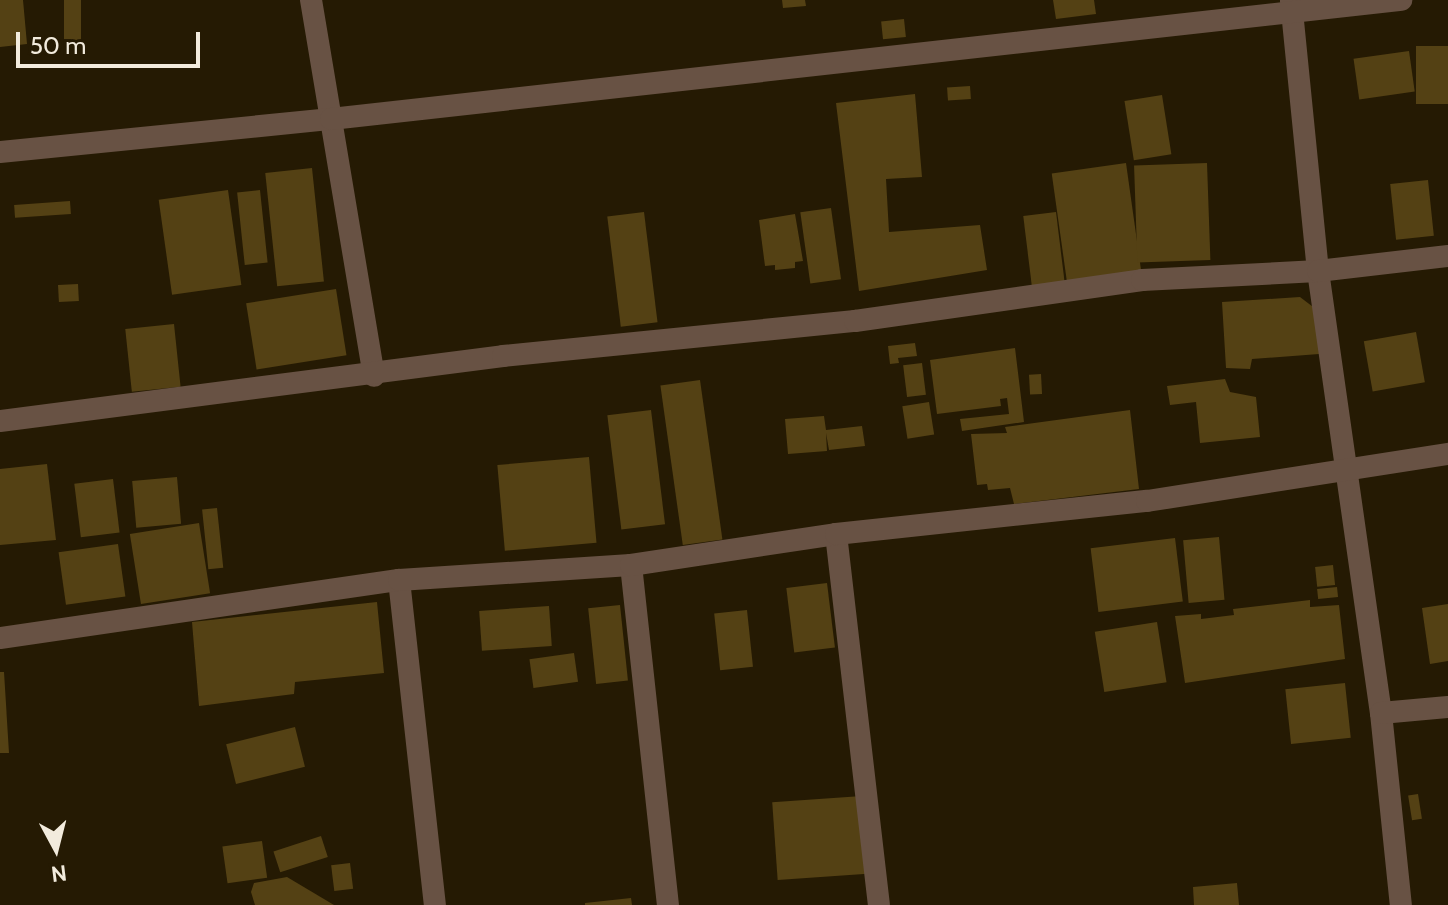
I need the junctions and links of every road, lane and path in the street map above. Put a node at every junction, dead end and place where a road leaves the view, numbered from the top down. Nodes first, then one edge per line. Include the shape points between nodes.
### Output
1 (311, 0) edge
2 (1401, 0) edge
3 (1292, 7) edge
4 (331, 119) junction
5 (0, 152) edge
6 (1448, 256) edge
7 (1318, 271) junction
8 (374, 376) junction
9 (0, 421) edge
10 (1448, 454) edge
11 (1347, 468) junction
12 (836, 534) junction
13 (631, 565) junction
14 (399, 580) junction
15 (0, 638) edge
16 (1448, 707) edge
17 (1381, 713) junction
18 (435, 905) edge
19 (668, 905) edge
20 (879, 905) edge
21 (1401, 905) edge

1 - 4 street
2 - 3 street
3 - 4 street
3 - 7 street
4 - 5 street
4 - 8 street
6 - 7 street
7 - 8 street via 1142,280 855,321 503,356
7 - 11 street
8 - 9 street
10 - 11 street
11 - 12 street via 1147,501
11 - 17 street
12 - 13 street
12 - 20 street
13 - 14 street
13 - 19 street
14 - 15 street
14 - 18 street
16 - 17 street
17 - 21 street

